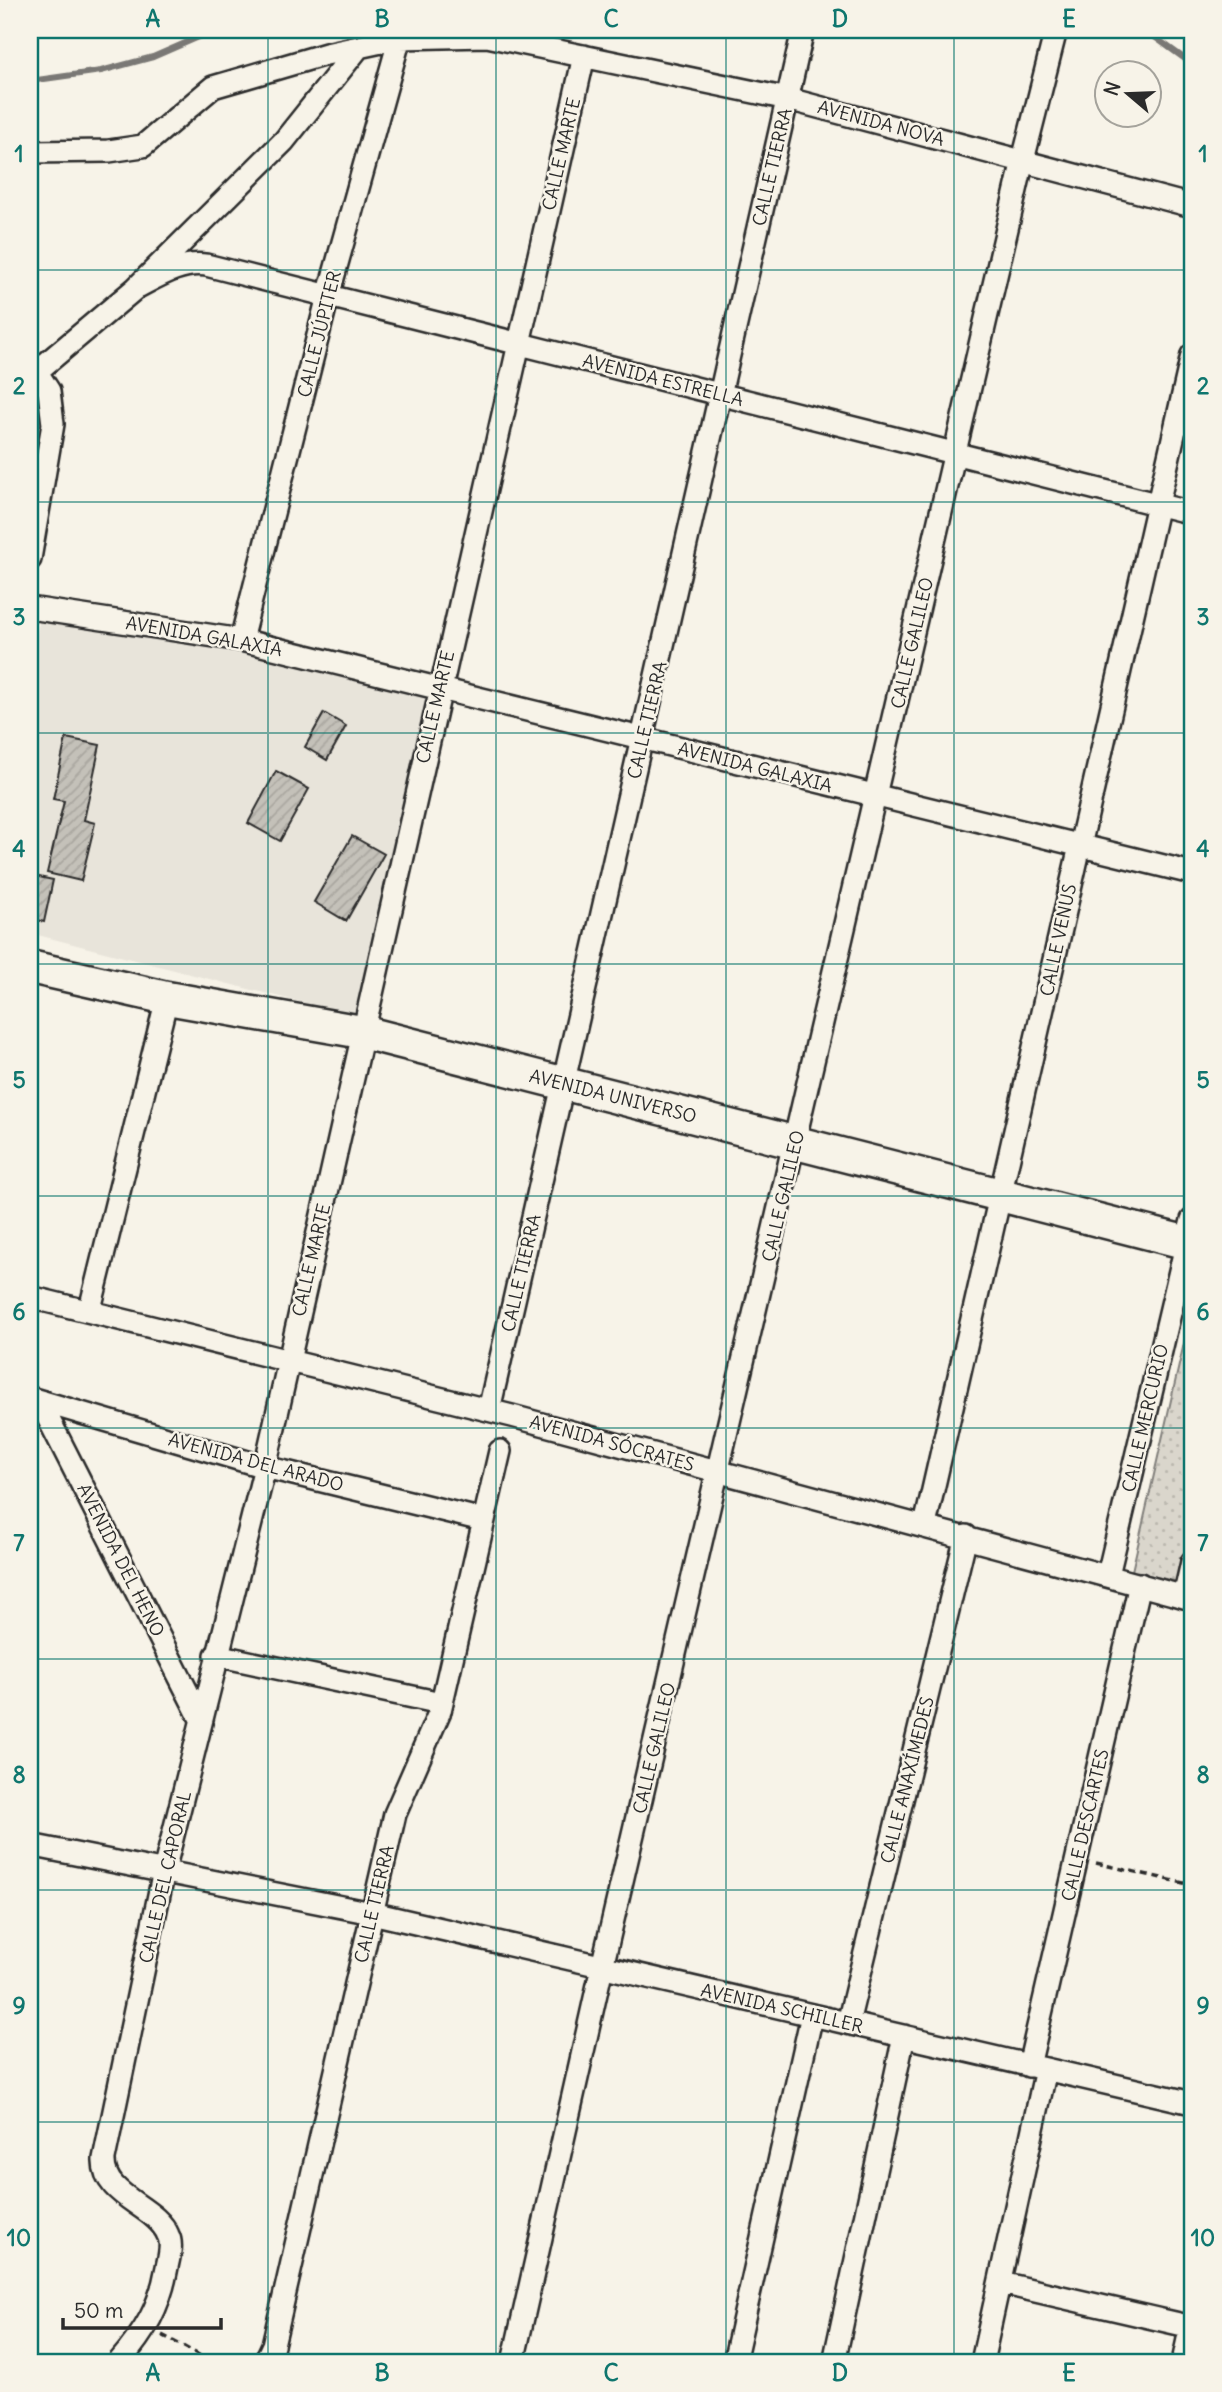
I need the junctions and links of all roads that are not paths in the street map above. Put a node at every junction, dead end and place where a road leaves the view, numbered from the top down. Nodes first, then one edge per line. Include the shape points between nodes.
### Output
1 (803, 30) edge
2 (1056, 30) edge
3 (401, 34) edge
4 (359, 47) junction
5 (584, 56) junction
6 (788, 99) junction
7 (30, 152) edge
8 (1023, 160) junction
9 (1192, 206) edge
10 (136, 288) junction
11 (328, 296) junction
12 (517, 343) junction
13 (1192, 355) edge
14 (33, 374) edge
15 (721, 394) junction
16 (956, 454) junction
17 (1157, 505) junction
18 (1192, 513) edge
19 (30, 559) edge
20 (30, 608) edge
21 (241, 640) junction
22 (439, 689) junction
23 (642, 739) junction
24 (876, 796) junction
25 (1079, 846) junction
26 (1192, 873) edge
27 (30, 967) edge
28 (167, 999) junction
29 (362, 1032) junction
30 (564, 1083) junction
31 (796, 1143) junction
32 (1000, 1195) junction
33 (1190, 1236) edge
34 (30, 1297) edge
35 (90, 1309) junction
36 (289, 1359) junction
37 (35, 1400) edge
38 (489, 1410) junction
39 (499, 1451) dead end
40 (265, 1466) junction
41 (719, 1472) junction
42 (483, 1520) junction
43 (925, 1525) junction
44 (966, 1536) junction
45 (1192, 1562) edge
46 (1108, 1575) junction
47 (1140, 1584) junction
48 (1188, 1598) edge
49 (216, 1656) junction
50 (441, 1703) junction
51 (201, 1719) junction
52 (30, 1845) edge
53 (164, 1871) junction
54 (372, 1913) junction
55 (602, 1967) junction
56 (812, 2015) junction
57 (848, 2023) junction
58 (904, 2036) junction
59 (1038, 2067) junction
60 (1192, 2103) edge
61 (1001, 2283) junction
62 (1192, 2325) edge
63 (119, 2362) edge
64 (265, 2362) edge
65 (513, 2362) edge
66 (734, 2362) edge
67 (834, 2362) edge
68 (982, 2362) edge
69 (1183, 2362) edge

1 - 6 street, CALLE TIERRA
2 - 8 street, CALLE GALILEO
3 - 4 street, AVENIDA NOVA
3 - 5 street, AVENIDA NOVA via 487,36
3 - 11 street, CALLE JÚPITER
4 - 7 street, AVENIDA NOVA via 213,87 143,146
4 - 10 street via 284,141
5 - 6 street, AVENIDA NOVA
5 - 12 street, CALLE MARTE
6 - 8 street, AVENIDA NOVA
6 - 15 street, CALLE TIERRA
8 - 9 street, AVENIDA NOVA
8 - 16 street, CALLE GALILEO
10 - 11 street, AVENIDA ESTRELLA via 196,263
10 - 14 street
11 - 12 street, AVENIDA ESTRELLA
11 - 21 street, CALLE JÚPITER
12 - 15 street, AVENIDA ESTRELLA
12 - 22 street, CALLE MARTE
13 - 17 street, CALLE VENUS
14 - 19 street via 49,391 53,424
15 - 16 street, AVENIDA ESTRELLA
15 - 23 street, CALLE TIERRA
16 - 17 street, AVENIDA ESTRELLA
16 - 24 street, CALLE GALILEO
17 - 18 street, AVENIDA ESTRELLA
17 - 25 street, CALLE VENUS
20 - 21 street, AVENIDA GALAXIA
21 - 22 street, AVENIDA GALAXIA
22 - 23 street, AVENIDA GALAXIA
22 - 29 street, CALLE MARTE
23 - 24 street, AVENIDA GALAXIA
23 - 30 street, CALLE TIERRA
24 - 25 street, AVENIDA GALAXIA
24 - 31 street, CALLE GALILEO
25 - 26 street, AVENIDA GALAXIA
25 - 32 street, CALLE VENUS
27 - 28 street, AVENIDA UNIVERSO
28 - 29 street, AVENIDA UNIVERSO
28 - 35 street
29 - 30 street, AVENIDA UNIVERSO
29 - 36 street, CALLE MARTE
30 - 31 street, AVENIDA UNIVERSO
30 - 38 street, CALLE TIERRA
31 - 32 street, AVENIDA UNIVERSO
31 - 41 street, CALLE GALILEO
32 - 33 street, AVENIDA UNIVERSO
32 - 43 street, CALLE VENUS
33 - 46 street, CALLE MERCURIO
34 - 35 street, AVENIDA SÓCRATES
35 - 36 street, AVENIDA SÓCRATES
36 - 38 street, AVENIDA SÓCRATES
36 - 40 street, CALLE DEL CAPORAL
37 - 40 street, AVENIDA DEL ARADO
37 - 51 street, AVENIDA DEL HENO
38 - 41 street, AVENIDA SÓCRATES
39 - 42 street, CALLE TIERRA
40 - 42 street, AVENIDA DEL ARADO
40 - 49 street, CALLE DEL CAPORAL
41 - 43 street, AVENIDA SÓCRATES
41 - 55 street, CALLE GALILEO
42 - 50 street, CALLE TIERRA
43 - 44 street, AVENIDA SÓCRATES
44 - 46 street, AVENIDA SÓCRATES
44 - 57 street, CALLE ANAXÍMEDES
45 - 48 street
46 - 47 street, AVENIDA SÓCRATES
47 - 48 street, AVENIDA SÓCRATES
47 - 59 street, CALLE DESCARTES via 1077,1858
49 - 50 street
49 - 51 street, CALLE DEL CAPORAL
50 - 54 street, CALLE TIERRA via 395,1814
51 - 53 street, CALLE DEL CAPORAL
52 - 53 street, AVENIDA SCHILLER
53 - 54 street, AVENIDA SCHILLER
53 - 63 street, CALLE DEL CAPORAL via 104,2169 111,2182 169,2235 170,2249 163,2289 148,2327
54 - 55 street, AVENIDA SCHILLER
54 - 64 street, CALLE TIERRA via 273,2344
55 - 56 street, AVENIDA SCHILLER
55 - 65 street, CALLE GALILEO
56 - 57 street, AVENIDA SCHILLER
56 - 66 street
57 - 58 street, AVENIDA SCHILLER
58 - 59 street, AVENIDA SCHILLER
58 - 67 street
59 - 60 street, AVENIDA SCHILLER
59 - 61 street, CALLE DESCARTES
61 - 62 street
61 - 68 street, CALLE DESCARTES
62 - 69 street

